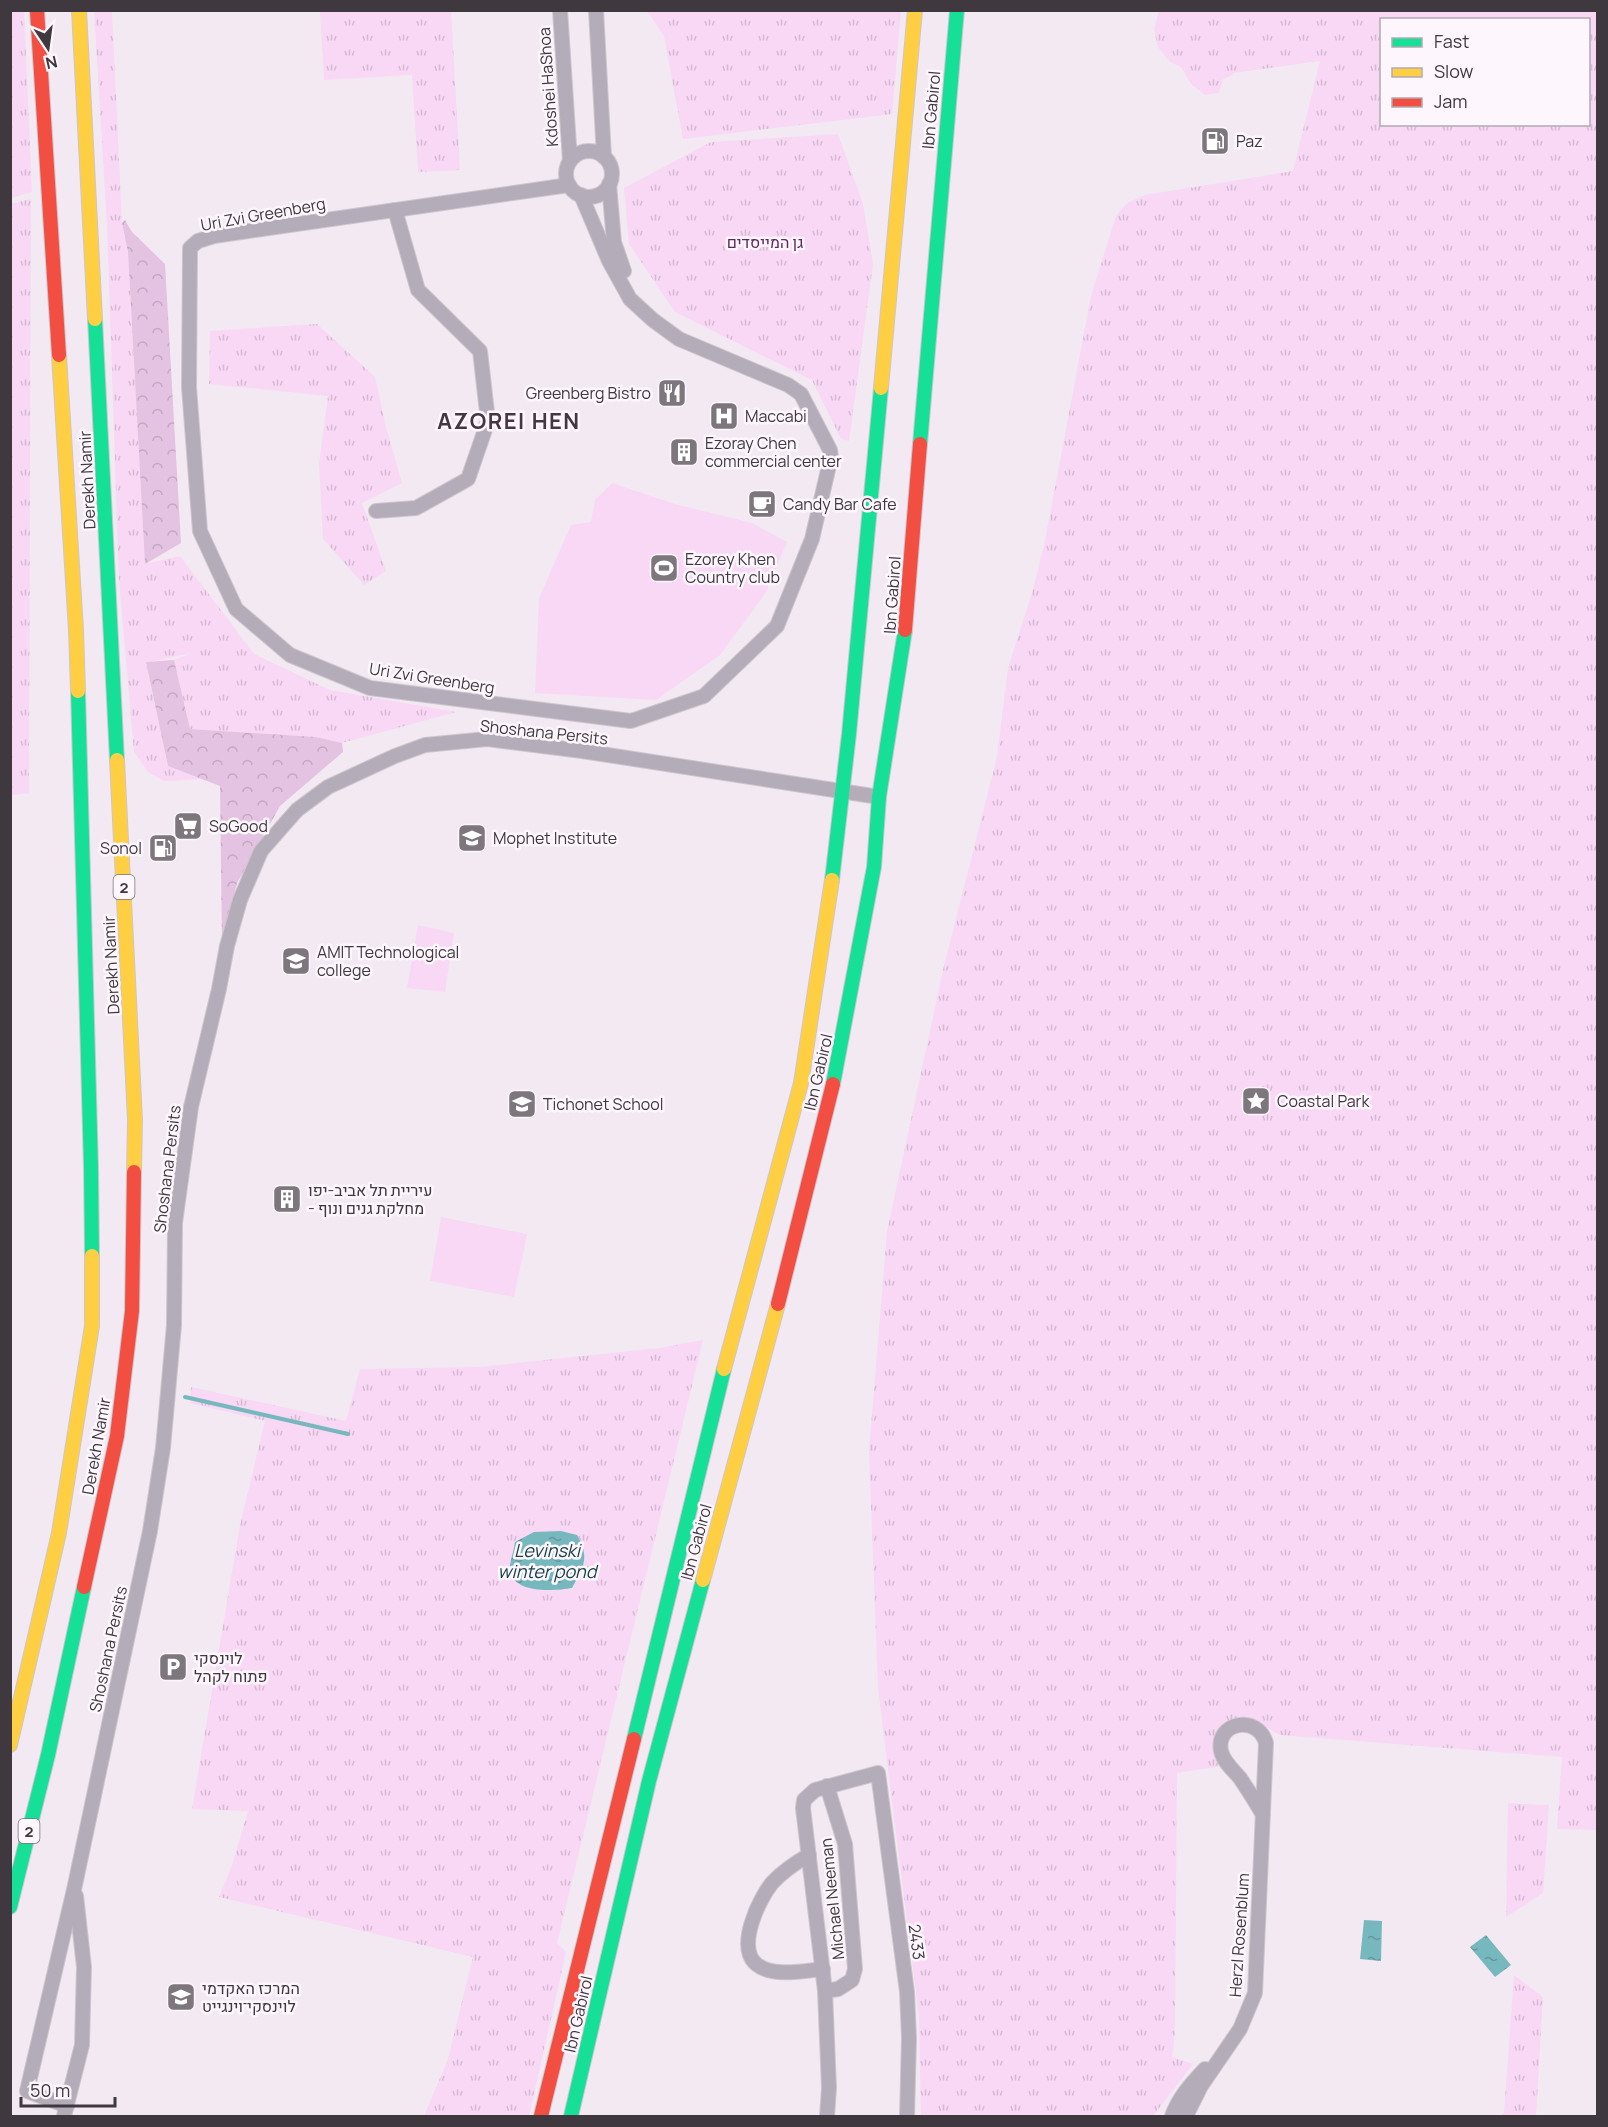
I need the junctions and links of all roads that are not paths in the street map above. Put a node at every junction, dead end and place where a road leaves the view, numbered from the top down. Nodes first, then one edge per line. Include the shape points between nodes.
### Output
1 (37, 10) edge
2 (79, 10) edge
3 (560, 10) edge
4 (596, 10) edge
5 (915, 10) edge
6 (957, 10) edge
7 (604, 157) junction
8 (570, 161) junction
9 (609, 184) junction
10 (569, 185) junction
11 (581, 195) junction
12 (395, 210) junction
13 (630, 299) junction
14 (376, 511) dead end
15 (842, 792) junction
16 (879, 796) junction
17 (10, 1745) edge
18 (828, 1786) junction
19 (1263, 1815) junction
20 (808, 1855) junction
21 (75, 1885) junction
22 (10, 1907) edge
23 (822, 1969) junction
24 (825, 1991) junction
25 (1224, 2051) junction
26 (65, 2111) edge
27 (541, 2116) edge
28 (571, 2116) edge
29 (827, 2116) edge
30 (907, 2116) edge
31 (1172, 2116) edge
32 (1186, 2116) edge

1 - 17 main road, Derekh Namir via 76,630 92,1326 59,1533
2 - 22 main road, Derekh Namir / 2 via 135,1120 132,1311 117,1436 48,1755
3 - 8 street, Kdoshei HaShoa
4 - 7 street
5 - 15 main road, Ibn Gabirol
6 - 16 main road, Ibn Gabirol via 904,643
7 - 8 street via 586,151
7 - 9 street via 611,168
8 - 10 street via 566,173
9 - 11 street via 594,196
9 - 13 street via 614,242
10 - 11 street
10 - 12 street, Uri Zvi Greenberg
11 - 13 street, Uri Zvi Greenberg
12 - 13 street, Uri Zvi Greenberg via 214,236 190,248 189,387 200,531 236,609 290,655 370,688 631,721 704,696 777,626 814,532 831,457 801,394 679,339
12 - 14 street via 418,290 480,351 488,421 468,479 417,508
15 - 16 street, Shoshana Persits
15 - 21 street, Shoshana Persits via 487,739 424,745 328,788 297,810 261,851 240,900 227,946 191,1107 175,1223 174,1325 161,1460 150,1531
15 - 27 main road, Ibn Gabirol via 801,1083 735,1326
16 - 28 main road, Ibn Gabirol via 874,867 836,1070 770,1335 649,1781
18 - 20 street via 815,1790 804,1800
18 - 24 street, Michael Neeman via 845,1844 855,1970 852,1980 838,1989
18 - 30 street, 2433 via 878,1773 907,1992
19 - 19 street, Herzl Rosenblum via 1266,1743 1261,1732 1249,1725 1234,1725 1224,1734 1221,1749
19 - 25 street, Herzl Rosenblum via 1255,1993 1240,2029
20 - 23 street
20 - 23 street via 787,1868 758,1905 748,1936 748,1953 756,1964 770,1971
21 - 26 street via 84,1967 81,2049
21 - 26 street, Shoshana Persits via 27,2091
23 - 24 street
24 - 29 street
25 - 31 street, Herzl Rosenblum via 1187,2087
25 - 32 street, Herzl Rosenblum

